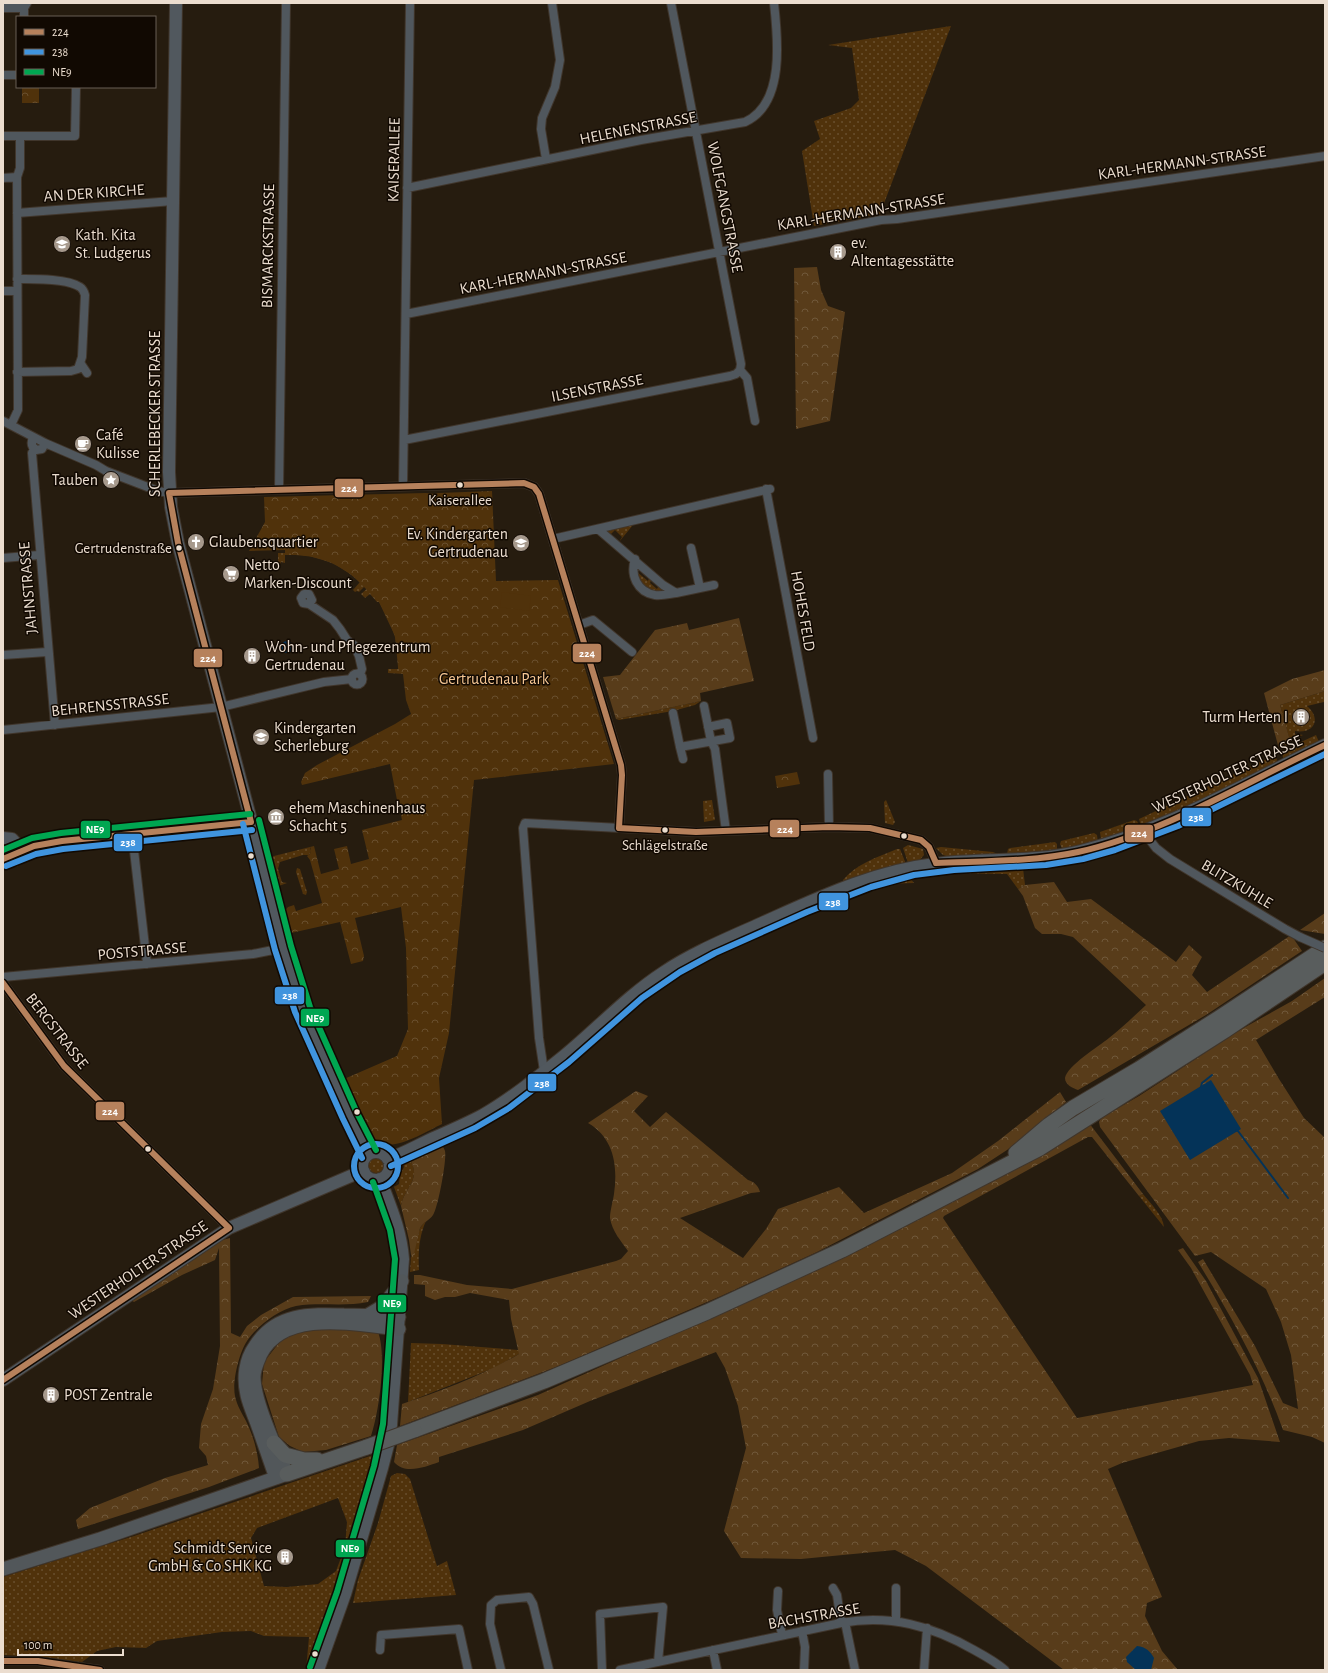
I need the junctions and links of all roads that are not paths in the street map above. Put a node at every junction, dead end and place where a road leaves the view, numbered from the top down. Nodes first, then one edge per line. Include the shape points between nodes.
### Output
1 (176, 3) edge
2 (286, 3) edge
3 (410, 3) edge
4 (552, 3) edge
5 (671, 3) edge
6 (774, 3) edge
7 (3, 8) edge
8 (25, 9) edge
9 (3, 75) edge
10 (16, 75) edge
11 (76, 88) edge
12 (696, 131) junction
13 (3, 136) edge
14 (20, 136) junction
15 (1325, 156) edge
16 (546, 159) junction
17 (17, 177) junction
18 (3, 178) edge
19 (407, 188) junction
20 (174, 201) junction
21 (17, 213) junction
22 (719, 252) junction
23 (17, 279) junction
24 (3, 291) edge
25 (17, 291) junction
26 (406, 314) junction
27 (81, 364) junction
28 (740, 370) junction
29 (17, 372) junction
30 (88, 373) dead end
31 (3, 421) edge
32 (755, 421) dead end
33 (11, 425) junction
34 (33, 437) junction
35 (404, 440) junction
36 (45, 443) junction
37 (34, 449) junction
38 (403, 486) junction
39 (279, 489) junction
40 (169, 493) junction
41 (598, 529) junction
42 (553, 539) junction
43 (691, 548) dead end
44 (39, 555) junction
45 (3, 558) edge
46 (635, 559) junction
47 (714, 585) dead end
48 (700, 588) junction
49 (676, 593) junction
50 (310, 604) dead end
51 (579, 624) junction
52 (48, 652) junction
53 (632, 652) dead end
54 (3, 655) edge
55 (704, 706) dead end
56 (221, 707) junction
57 (673, 713) dead end
58 (55, 725) junction
59 (708, 726) junction
60 (3, 730) edge
61 (813, 738) dead end
62 (711, 741) junction
63 (1325, 745) edge
64 (680, 747) junction
65 (683, 759) dead end
66 (828, 774) dead end
67 (252, 822) junction
68 (829, 827) junction
69 (619, 828) junction
70 (726, 831) junction
71 (1143, 831) junction
72 (132, 833) junction
73 (3, 838) edge
74 (22, 850) junction
75 (3, 859) edge
76 (936, 864) junction
77 (283, 948) junction
78 (1325, 948) edge
79 (1325, 963) edge
80 (147, 964) junction
81 (3, 977) edge
82 (3, 983) edge
83 (544, 1072) junction
84 (369, 1154) junction
85 (388, 1159) junction
86 (364, 1172) junction
87 (980, 1177) junction
88 (380, 1179) junction
89 (229, 1228) junction
90 (402, 1281) junction
91 (368, 1315) junction
92 (399, 1323) junction
93 (3, 1380) edge
94 (274, 1443) junction
95 (336, 1457) junction
96 (281, 1476) junction
97 (3, 1569) edge
98 (833, 1588) dead end
99 (896, 1588) dead end
100 (778, 1591) dead end
101 (896, 1621) junction
102 (843, 1622) junction
103 (927, 1628) junction
104 (802, 1631) junction
105 (782, 1635) junction
106 (380, 1650) dead end
107 (713, 1650) junction
108 (3, 1661) edge
109 (658, 1662) junction
110 (100, 1670) edge
111 (318, 1670) edge
112 (468, 1670) edge
113 (501, 1670) edge
114 (549, 1670) edge
115 (602, 1670) edge
116 (620, 1670) edge
117 (717, 1670) edge
118 (804, 1670) edge
119 (855, 1670) edge
120 (924, 1670) edge
121 (1005, 1670) edge

1 - 20 street, SCHERLEBECKER STRASSE
2 - 39 street, BISMARCKSTRASSE
3 - 19 street, KAISERALLEE
4 - 16 street via 560,60 555,87 542,118 541,129
5 - 12 street, WOLFGANGSTRASSE
6 - 12 street, HELENENSTRASSE via 777,59 772,89 766,104 758,115 745,122
7 - 8 street
9 - 10 street
11 - 14 street via 75,136
12 - 16 street, HELENENSTRASSE
12 - 22 street, WOLFGANGSTRASSE
13 - 14 street
14 - 17 street via 20,168
15 - 22 street, KARL-HERMANN-STRASSE via 881,220
16 - 19 street, HELENENSTRASSE
17 - 18 street
17 - 21 street
19 - 26 street, KAISERALLEE
20 - 21 street, AN DER KIRCHE
20 - 40 street, SCHERLEBECKER STRASSE
21 - 23 street
22 - 26 street, KARL-HERMANN-STRASSE
22 - 28 street, WOLFGANGSTRASSE via 741,364
23 - 25 street
23 - 27 street via 47,279 75,284 82,288 86,295
24 - 25 street
25 - 29 street
26 - 35 street, KAISERALLEE
27 - 29 street via 78,369 71,371
27 - 30 street
28 - 32 street via 747,378
28 - 35 street, ILSENSTRASSE via 730,376
29 - 33 street via 18,410
31 - 33 street
33 - 34 street
34 - 36 street
34 - 37 street, JAHNSTRASSE via 31,443
35 - 38 street, KAISERALLEE
36 - 37 street via 42,449
36 - 40 street via 84,458 118,476
37 - 44 street, JAHNSTRASSE via 32,453
38 - 39 street
38 - 42 street via 529,484 539,494
39 - 40 street
40 - 56 street, SCHERLEBECKER STRASSE via 178,543
41 - 42 street, HOHES FELD
41 - 46 street
41 - 61 street, HOHES FELD via 769,489
42 - 51 street
43 - 48 street
44 - 45 street
44 - 52 street, JAHNSTRASSE
46 - 49 street via 663,585
46 - 49 street via 632,571 639,586 652,594
47 - 48 street
48 - 49 street
50 - 56 street, BEHRENSSTRASSE via 333,620 347,640 354,645 362,670 360,674 354,674 352,679 324,682
51 - 53 street via 593,620
51 - 69 street via 621,765
52 - 54 street
52 - 58 street, JAHNSTRASSE
55 - 59 street
56 - 58 street, BEHRENSSTRASSE
56 - 67 street, SCHERLEBECKER STRASSE
57 - 64 street
58 - 60 street, BEHRENSSTRASSE
59 - 62 street
59 - 62 street via 727,723 730,738
62 - 64 street
62 - 70 street via 716,755
63 - 71 street, WESTERHOLTER STRASSE via 1182,815
64 - 65 street
66 - 68 street
67 - 72 street
67 - 77 street, SCHERLEBECKER STRASSE
68 - 70 street
68 - 76 street via 870,828 921,840 929,847
69 - 70 street
69 - 83 street via 525,823 523,828 539,1038
71 - 76 street, WESTERHOLTER STRASSE via 1112,843 1057,856
71 - 78 street, BLITZKUHLE, bridge via 1156,848 1170,859 1285,929
72 - 74 street via 62,841
72 - 80 street
73 - 74 street via 12,839
74 - 75 street
76 - 83 street, WESTERHOLTER STRASSE via 898,870 866,879 691,956 644,986
77 - 80 street, POSTSTRASSE via 253,954
77 - 84 street, SCHERLEBECKER STRASSE via 303,1010
78 - 87 highway via 1139,1069 1073,1108 1022,1149
79 - 87 highway via 1224,1031 1040,1148
80 - 81 street, POSTSTRASSE
82 - 89 street, BERGSTRASSE via 64,1066
83 - 85 street, WESTERHOLTER STRASSE via 484,1114
84 - 85 street via 382,1153
84 - 86 street via 364,1160
85 - 88 street via 388,1173
86 - 88 street via 372,1179
86 - 89 street, WESTERHOLTER STRASSE
87 - 95 highway, bridge via 842,1250 707,1312 544,1381
88 - 90 street via 402,1244
89 - 93 street, WESTERHOLTER STRASSE
90 - 91 main road via 383,1306
90 - 92 street
91 - 92 main road
91 - 96 main road via 296,1316 266,1331 250,1352 244,1377 247,1395
92 - 94 main road via 312,1323 298,1326 274,1338 257,1362 254,1376 256,1393
92 - 111 street via 391,1425 382,1468 345,1594
94 - 95 highway via 286,1455 295,1459 313,1461
94 - 96 main road
95 - 96 highway
96 - 97 main road via 100,1539
98 - 102 street
99 - 101 street
100 - 105 street via 777,1610
101 - 102 street, BACHSTRASSE
101 - 103 street, BACHSTRASSE
102 - 104 street, BACHSTRASSE
102 - 119 street
103 - 120 street
103 - 121 street, BACHSTRASSE via 958,1641 996,1662
104 - 105 street, BACHSTRASSE
104 - 118 street via 805,1647
105 - 107 street, BACHSTRASSE
106 - 112 street via 381,1635 459,1629
107 - 109 street, BACHSTRASSE
107 - 117 street
108 - 110 street via 38,1661
109 - 115 street via 663,1606 600,1614
109 - 116 street, BACHSTRASSE
113 - 114 street via 490,1624 491,1605 497,1600 529,1597 533,1604

